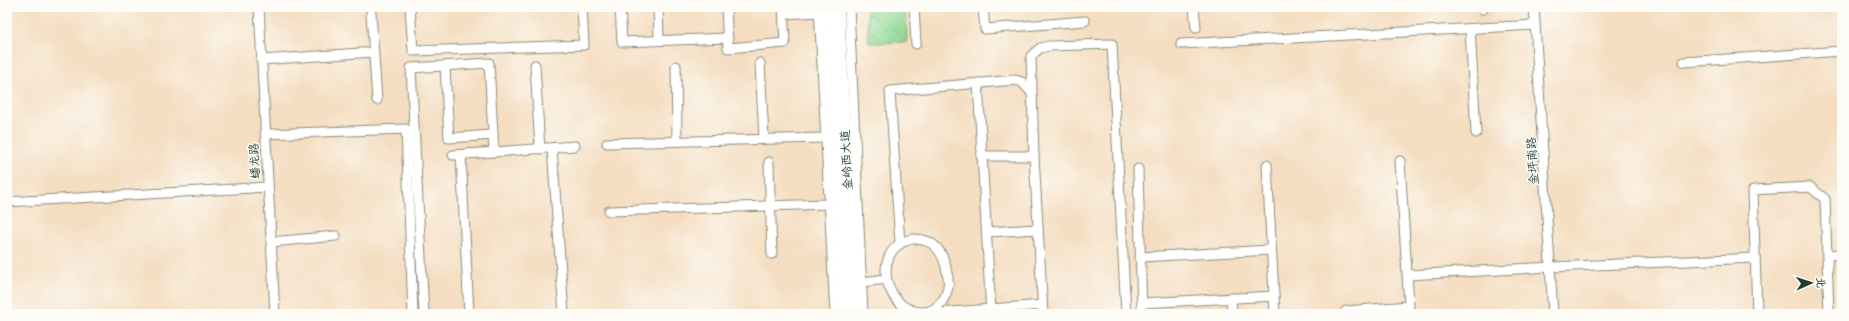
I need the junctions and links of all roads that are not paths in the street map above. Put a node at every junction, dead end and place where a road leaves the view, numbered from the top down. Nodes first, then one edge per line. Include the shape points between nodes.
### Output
1 (259, 7) edge
2 (410, 7) edge
3 (582, 7) edge
4 (620, 7) edge
5 (658, 7) edge
6 (726, 7) edge
7 (838, 7) edge
8 (849, 7) edge
9 (914, 7) edge
10 (983, 7) edge
11 (1194, 7) edge
12 (1534, 7) edge
13 (822, 9) edge
14 (784, 11) edge
15 (371, 13) dead end
16 (1085, 21) dead end
17 (1535, 25) junction
18 (1196, 28) dead end
19 (1470, 29) junction
20 (728, 38) junction
21 (659, 40) junction
22 (916, 44) dead end
23 (1181, 44) dead end
24 (1842, 51) edge
25 (374, 52) junction
26 (261, 60) junction
27 (1684, 62) dead end
28 (760, 63) dead end
29 (536, 65) dead end
30 (445, 66) junction
31 (676, 66) dead end
32 (978, 83) junction
33 (1031, 92) junction
34 (377, 100) dead end
35 (1476, 133) dead end
36 (265, 134) junction
37 (493, 135) junction
38 (826, 138) junction
39 (764, 139) junction
40 (677, 141) junction
41 (607, 143) dead end
42 (575, 146) dead end
43 (552, 148) junction
44 (540, 149) junction
45 (494, 152) junction
46 (981, 156) junction
47 (1034, 156) junction
48 (1400, 161) dead end
49 (769, 162) dead end
50 (1267, 165) dead end
51 (1138, 169) dead end
52 (268, 187) junction
53 (7, 202) edge
54 (829, 204) junction
55 (770, 206) junction
56 (608, 211) dead end
57 (1038, 230) junction
58 (987, 232) junction
59 (336, 236) dead end
60 (271, 242) junction
61 (900, 244) junction
62 (1271, 250) junction
63 (772, 254) dead end
64 (1842, 254) edge
65 (1827, 255) junction
66 (1140, 257) junction
67 (1755, 258) junction
68 (1551, 267) junction
69 (1408, 275) junction
70 (886, 279) junction
71 (862, 282) junction
72 (1274, 296) junction
73 (1231, 298) junction
74 (1142, 303) junction
75 (1042, 310) edge
76 (990, 311) edge
77 (1346, 311) dead end
78 (938, 312) edge
79 (275, 314) edge
80 (413, 314) edge
81 (424, 314) edge
82 (469, 314) edge
83 (564, 314) edge
84 (835, 314) edge
85 (845, 314) edge
86 (854, 314) edge
87 (864, 314) edge
88 (1126, 314) edge
89 (1142, 314) edge
90 (1232, 314) edge
91 (1275, 314) edge
92 (1553, 314) edge
93 (1758, 314) edge
94 (1829, 314) edge

1 - 26 street, 蟠龙路
2 - 3 street via 413,52 584,45
4 - 21 street via 622,42
5 - 21 street
6 - 20 street
7 - 86 main road, 金岭西大道
8 - 71 street
9 - 22 street
10 - 16 street via 985,29
11 - 18 street
12 - 17 street, 金坪南路
13 - 14 street
13 - 38 street
13 - 85 main road, 金岭西大道
14 - 20 street via 785,43 728,48
15 - 25 street
17 - 19 street
17 - 68 street, 金坪南路
19 - 23 street
19 - 35 street
20 - 21 street
24 - 27 street
25 - 26 street
25 - 34 street
26 - 36 street, 蟠龙路
28 - 39 street
29 - 44 street
30 - 37 street via 450,138
30 - 37 street via 489,63
30 - 81 street via 411,68
31 - 40 street
32 - 33 street via 1015,80 1022,82
32 - 46 street
32 - 61 street via 890,91
33 - 47 street
33 - 88 street via 1031,56 1040,48 1112,44
36 - 52 street, 蟠龙路
36 - 80 street via 406,129
37 - 45 street
38 - 39 street
38 - 54 street
39 - 40 street
40 - 41 street
42 - 43 street
43 - 44 street
43 - 83 street
44 - 45 street
45 - 82 street via 457,155
46 - 47 street
46 - 58 street
47 - 57 street
48 - 69 street
49 - 55 street
50 - 62 street
51 - 66 street
52 - 53 street
52 - 60 street, 蟠龙路
54 - 55 street
54 - 84 street
55 - 56 street
55 - 63 street
57 - 58 street
57 - 75 street
58 - 76 street
59 - 60 street
60 - 79 street, 蟠龙路
61 - 70 street via 888,258
61 - 78 street via 912,239 924,240 934,245 942,254 948,286
62 - 66 street
62 - 72 street
64 - 65 street
65 - 67 street via 1825,199 1810,187 1753,190
65 - 94 street
66 - 74 street
67 - 68 street
67 - 93 street
68 - 69 street
68 - 92 street, 金坪南路
69 - 77 street via 1409,306
70 - 71 street
70 - 78 street via 894,301 903,309 920,313
71 - 87 street
72 - 73 street
72 - 91 street
73 - 74 street
73 - 90 street
74 - 89 street
75 - 76 street
76 - 78 street

